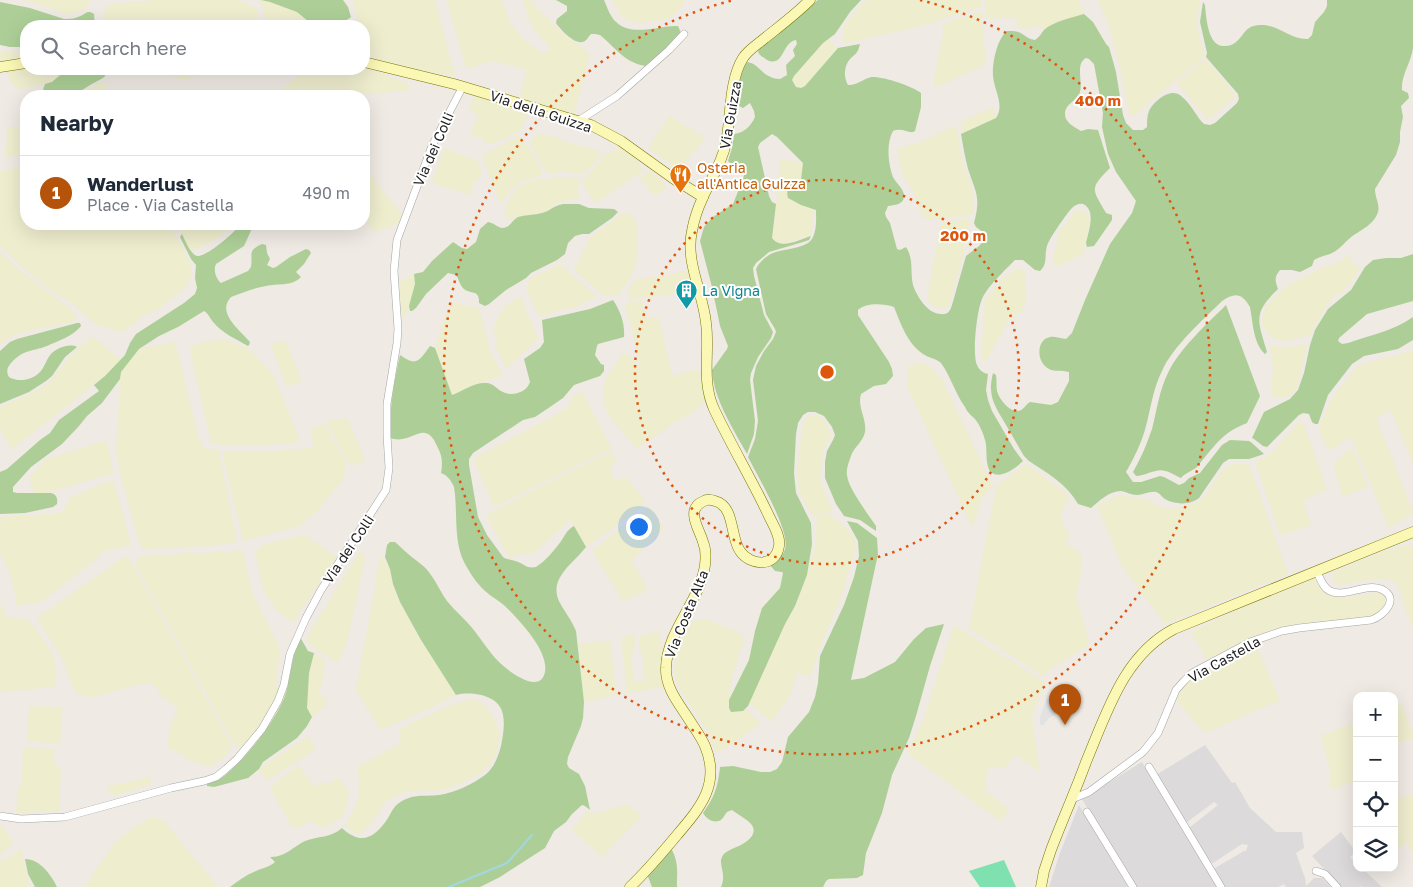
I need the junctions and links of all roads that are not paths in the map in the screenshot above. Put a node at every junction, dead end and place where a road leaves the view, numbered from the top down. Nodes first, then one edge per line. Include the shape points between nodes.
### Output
1 (810, 0) edge
2 (684, 34) dead end
3 (370, 63) edge
4 (20, 64) edge
5 (0, 68) edge
6 (463, 86) junction
7 (578, 121) junction
8 (703, 197) junction
9 (1413, 532) edge
10 (1317, 572) junction
11 (1149, 767) dead end
12 (1072, 799) junction
13 (1087, 812) dead end
14 (0, 816) edge
15 (1316, 871) dead end
16 (630, 887) edge
17 (1041, 887) edge
18 (1133, 887) edge
19 (1221, 887) edge
20 (1337, 887) edge

1 - 8 main road, Via Guizza via 744,56 732,91 725,147
2 - 7 street via 617,96
3 - 6 main road, Via della Guizza
4 - 5 main road
6 - 7 main road, Via della Guizza
6 - 14 street, Via dei Colli via 432,146 397,240 394,271 398,329 387,404 389,468 386,490 306,618 290,654 281,693 262,729 226,769 204,781 65,818
7 - 8 main road, Via della Guizza via 621,141
8 - 16 main road, Via Costa Alta via 690,241 692,267 707,326 708,388 713,406 780,542 776,556 770,562 755,562 740,552 724,505 705,500 696,509 695,525 703,539 705,568 669,650 666,674 672,691 706,748 710,778 696,812
9 - 10 main road
10 - 12 main road via 1174,629 1150,645 1134,662 1116,691
10 - 12 street, Via Castella via 1330,591 1379,588 1387,594 1388,607 1378,618 1371,620 1299,628 1265,636 1192,674 1176,690 1158,732 1143,752 1089,792
11 - 19 street
12 - 17 main road
13 - 18 street
15 - 20 street via 1325,874

